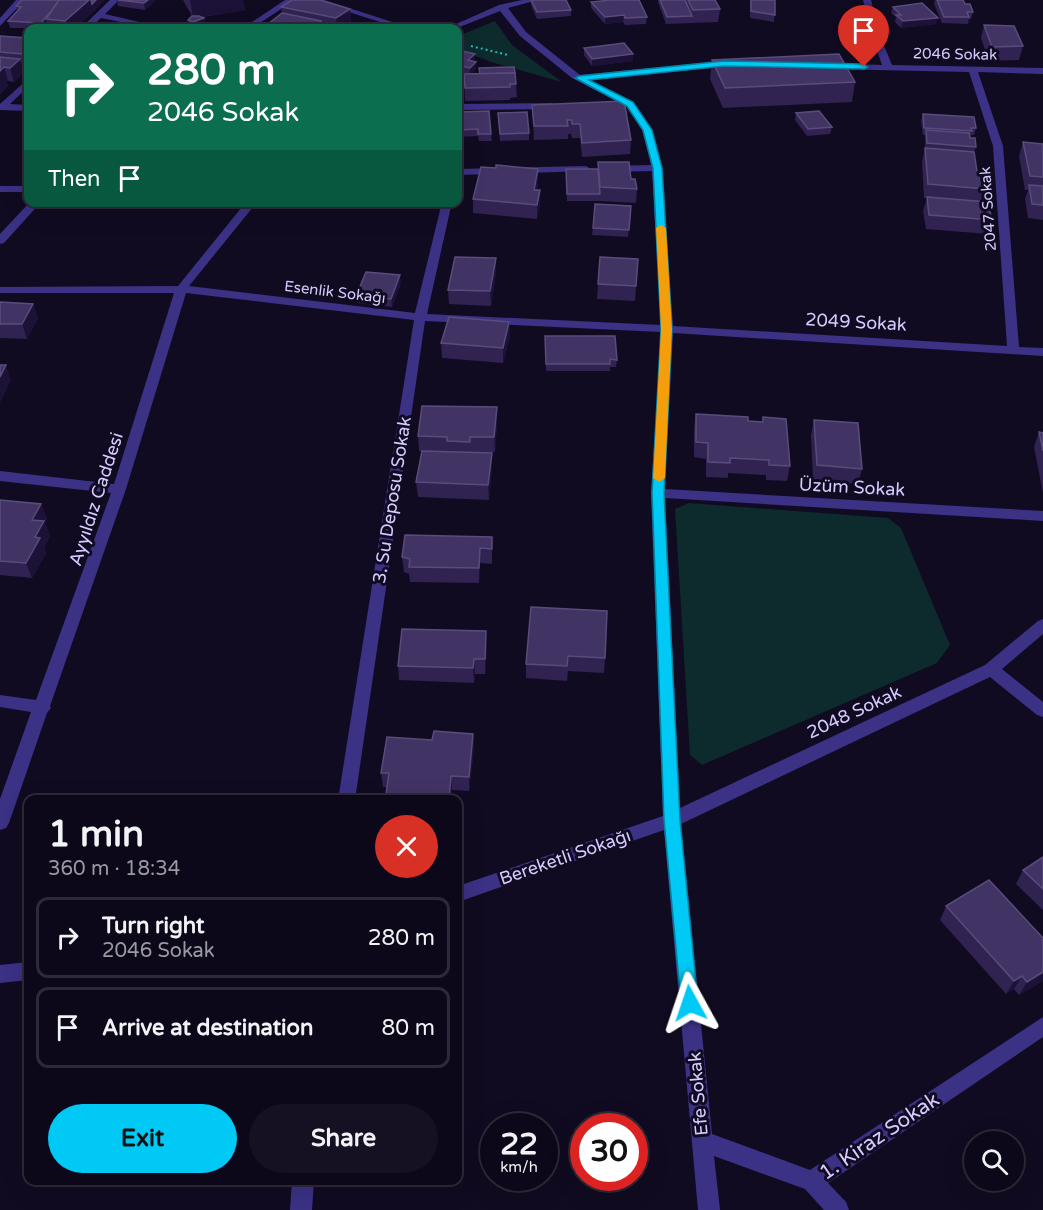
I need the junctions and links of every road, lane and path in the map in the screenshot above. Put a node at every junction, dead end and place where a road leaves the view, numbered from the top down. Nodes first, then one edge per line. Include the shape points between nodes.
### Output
1 (21, 0) edge
2 (115, 0) edge
3 (291, 0) edge
4 (315, 0) edge
5 (534, 0) edge
6 (867, 0) edge
7 (502, 7) junction
8 (99, 15) junction
9 (0, 23) edge
10 (89, 24) edge
11 (142, 24) edge
12 (253, 24) edge
13 (396, 24) edge
14 (461, 24) edge
15 (471, 46) dead end
16 (508, 56) dead end
17 (736, 63) edge
18 (818, 66) edge
19 (888, 67) junction
20 (973, 69) junction
21 (1043, 71) edge
22 (579, 78) junction
23 (24, 86) edge
24 (630, 104) junction
25 (561, 105) edge
26 (607, 105) edge
27 (1, 107) edge
28 (462, 107) edge
29 (24, 108) edge
30 (657, 168) junction
31 (462, 172) edge
32 (0, 189) edge
33 (24, 189) edge
34 (31, 207) edge
35 (248, 207) edge
36 (446, 207) edge
37 (0, 241) edge
38 (0, 290) edge
39 (181, 290) junction
40 (420, 317) junction
41 (667, 329) junction
42 (1013, 350) junction
43 (1043, 352) edge
44 (0, 476) edge
45 (119, 489) junction
46 (658, 493) junction
47 (1043, 516) edge
48 (1043, 625) edge
49 (991, 669) junction
50 (0, 701) edge
51 (43, 708) junction
52 (1043, 711) edge
53 (347, 795) edge
54 (672, 820) junction
55 (0, 822) edge
56 (462, 893) edge
57 (24, 971) edge
58 (0, 974) edge
59 (1043, 1026) edge
60 (703, 1141) junction
61 (812, 1181) junction
62 (303, 1185) edge
63 (301, 1210) edge
64 (709, 1210) edge
65 (838, 1210) edge

1 - 9 street
2 - 8 street
3 - 12 street
4 - 13 street via 362,10
5 - 7 street
6 - 19 street
7 - 14 street
7 - 22 street, Efe Sokak via 523,34
8 - 10 street
8 - 11 street
15 - 16 path
17 - 22 street
18 - 19 street, 2046 Sokak
19 - 20 street, 2046 Sokak
20 - 21 street, 2046 Sokak
20 - 42 street, 2047 Sokak via 998,146
22 - 24 street, Efe Sokak
23 - 27 street
24 - 26 street
24 - 30 street, Efe Sokak via 647,130
25 - 28 street
27 - 29 street
30 - 31 street
30 - 41 street, Efe Sokak
32 - 33 street
34 - 37 street
35 - 39 street, Ayyıldız Caddesi
36 - 40 street, 3. Su Deposu Sokak
38 - 39 street, Esenlik Sokağı
39 - 40 street, Esenlik Sokağı
39 - 45 street, Ayyıldız Caddesi
40 - 41 street, Esenlik Sokağı
40 - 53 street, 3. Su Deposu Sokak
41 - 42 street, 2049 Sokak
41 - 46 street, Efe Sokak
42 - 43 street, 2049 Sokak
44 - 45 street
45 - 51 street, Ayyıldız Caddesi
46 - 47 street, Üzüm Sokak
46 - 54 street, Efe Sokak
48 - 49 street, 2048 Sokak
49 - 52 street
49 - 54 street, 2048 Sokak
50 - 51 street
51 - 55 street, Ayyıldız Caddesi
54 - 56 street, Bereketli Sokağı
54 - 60 street, Efe Sokak
57 - 58 street
59 - 61 street, 1. Kiraz Sokak
60 - 61 street, 1. Kiraz Sokak
60 - 64 street, Efe Sokak
61 - 65 street
62 - 63 street

